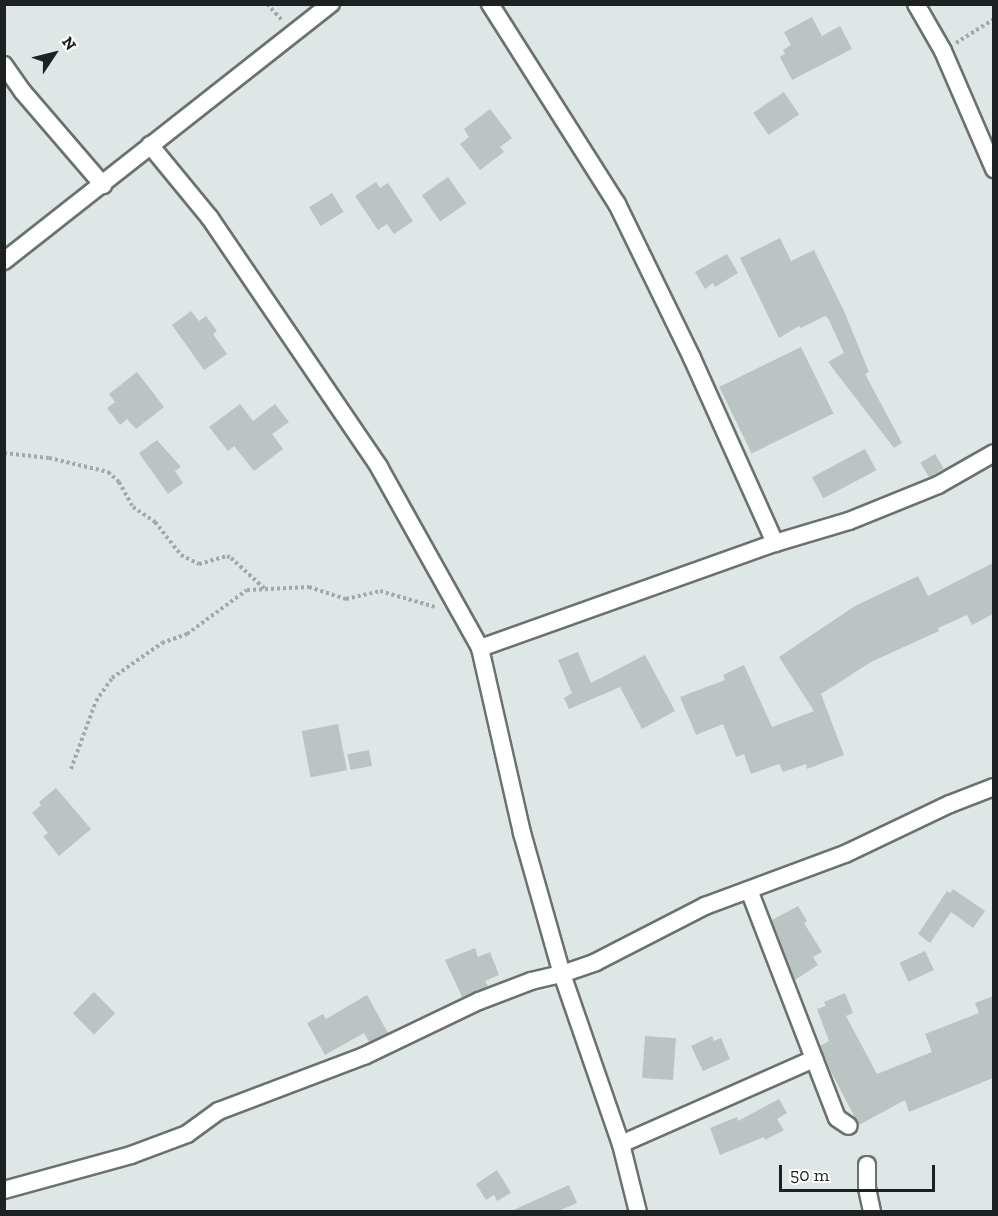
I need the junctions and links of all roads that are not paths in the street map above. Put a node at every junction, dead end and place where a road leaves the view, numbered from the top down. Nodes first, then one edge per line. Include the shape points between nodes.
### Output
1 (332, 4) edge
2 (490, 4) edge
3 (916, 4) edge
4 (4, 65) edge
5 (150, 145) junction
6 (993, 169) edge
7 (103, 185) junction
8 (4, 261) edge
9 (993, 453) edge
10 (775, 543) junction
11 (480, 648) junction
12 (993, 787) edge
13 (749, 890) junction
14 (562, 974) junction
15 (814, 1059) junction
16 (849, 1126) dead end
17 (621, 1144) junction
18 (867, 1165) dead end
19 (4, 1190) edge
20 (638, 1212) edge
21 (872, 1212) edge

1 - 5 street
2 - 10 street via 617,204
3 - 6 street via 943,51
4 - 7 street
5 - 7 street
5 - 11 street via 210,218 379,467
7 - 8 street
9 - 10 street via 920,493
10 - 11 street
11 - 14 street via 522,833
12 - 13 street via 845,854
13 - 14 street via 705,906 596,962
13 - 15 street
14 - 17 street
14 - 19 street via 479,1001 364,1056 219,1111 181,1136 131,1155
15 - 16 street via 837,1118
15 - 17 street
17 - 20 street
18 - 21 street

